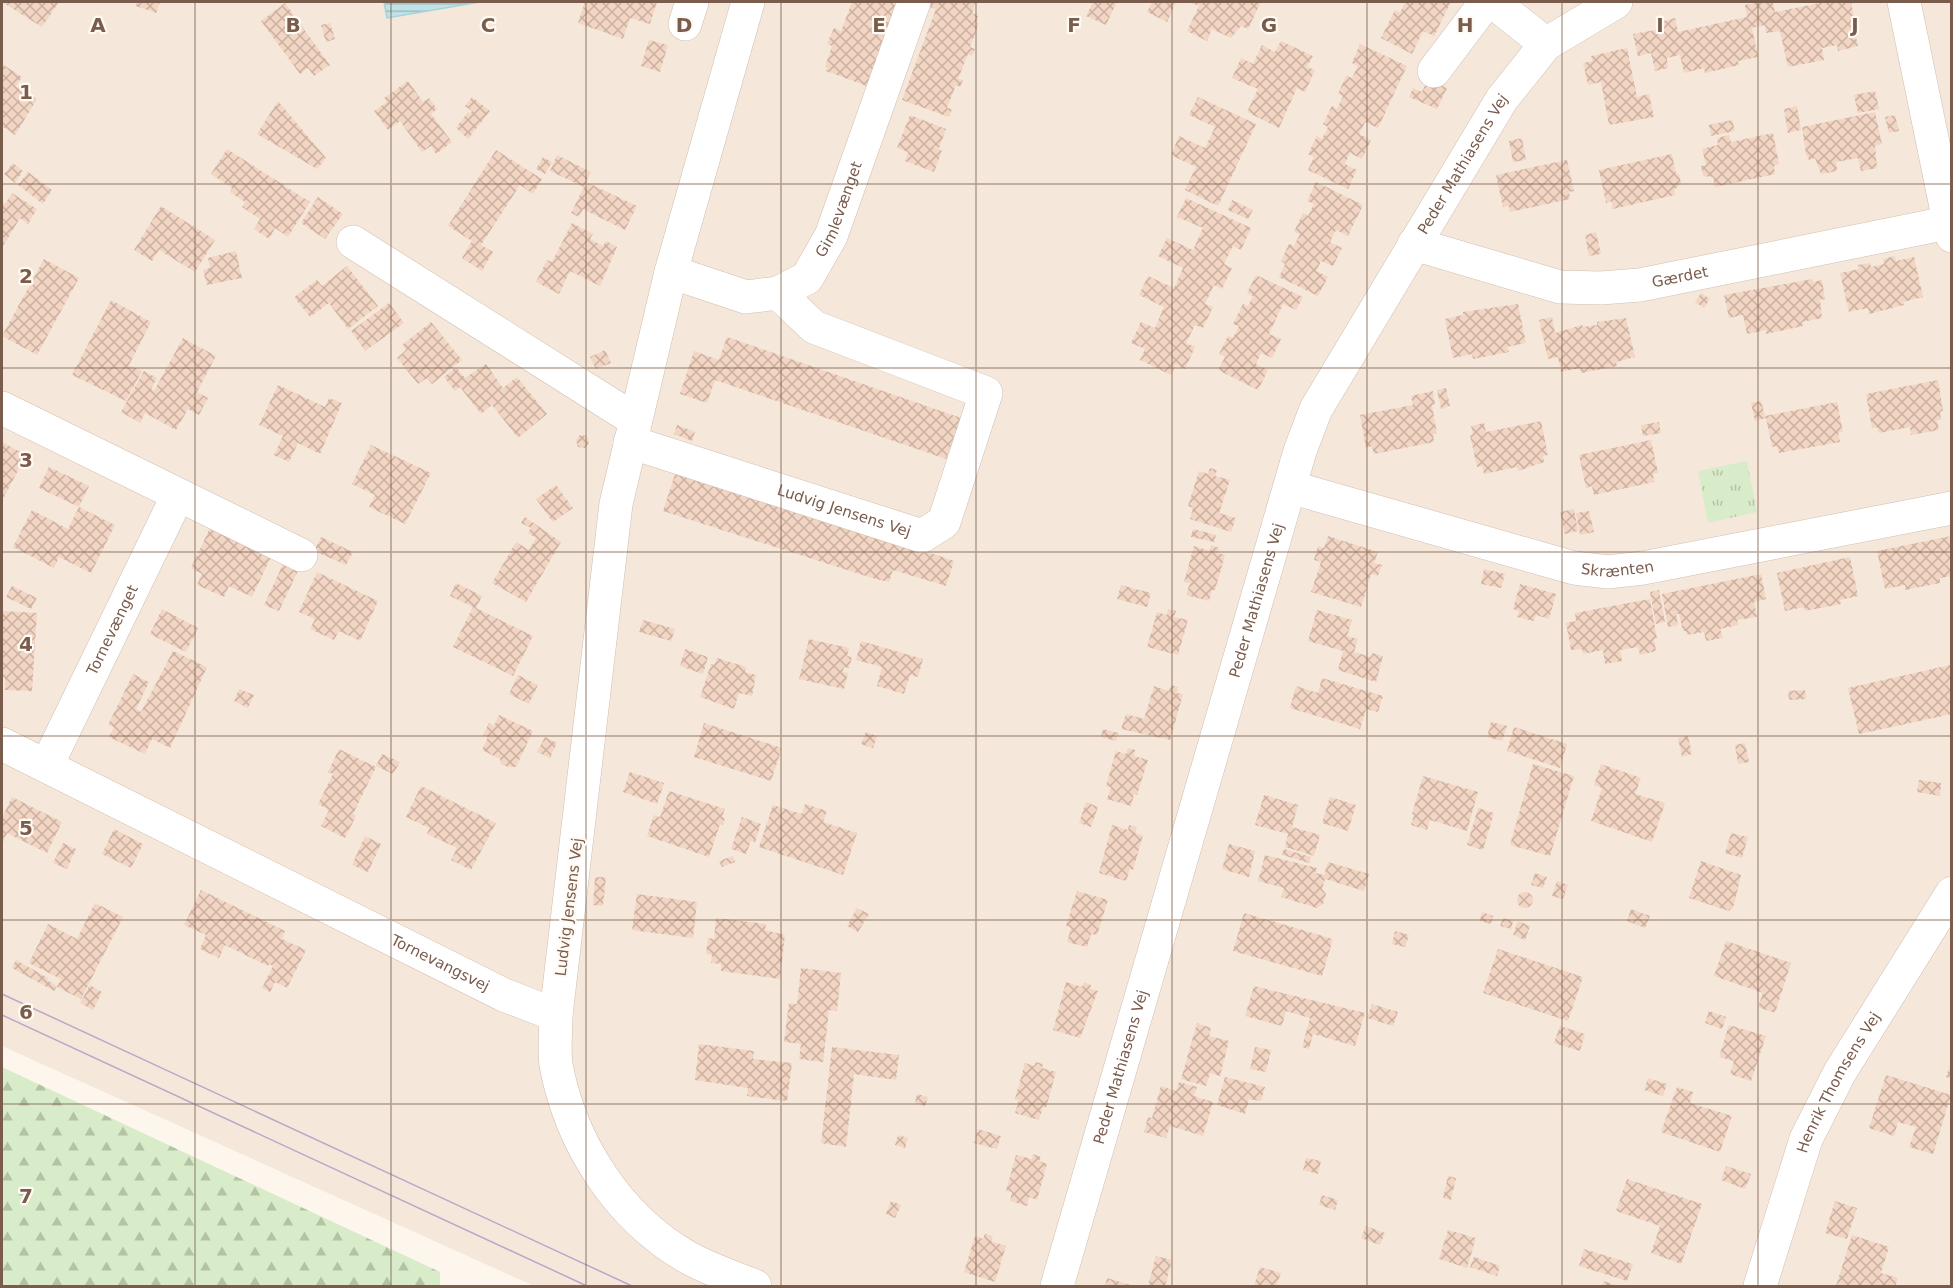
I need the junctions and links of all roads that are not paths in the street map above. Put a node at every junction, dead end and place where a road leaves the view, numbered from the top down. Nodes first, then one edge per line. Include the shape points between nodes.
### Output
1 (748, 2) edge
2 (914, 2) edge
3 (1486, 2) edge
4 (1493, 2) edge
5 (1616, 2) edge
6 (1904, 2) edge
7 (1546, 45) junction
8 (1434, 71) dead end
9 (1951, 227) edge
10 (353, 242) dead end
11 (1414, 244) junction
12 (671, 272) junction
13 (778, 293) junction
14 (2, 408) edge
15 (632, 431) junction
16 (1290, 487) junction
17 (178, 495) junction
18 (1952, 508) edge
19 (301, 555) dead end
20 (2, 744) edge
21 (47, 765) junction
22 (1952, 893) edge
23 (556, 1015) junction
24 (755, 1287) edge
25 (1058, 1287) edge
26 (1760, 1287) edge

1 - 12 street, Ludvig Jensens Vej
2 - 13 street, Gimlevænget via 831,236 807,278
3 - 8 street
4 - 7 street
5 - 7 street, Peder Mathiasens Vej
6 - 9 street
7 - 11 street, Peder Mathiasens Vej via 1502,99
9 - 11 street, Gærdet via 1640,285 1600,288 1560,287
10 - 15 street, Ludvig Jensens Vej
11 - 16 street, Peder Mathiasens Vej via 1316,409
12 - 13 street, Gimlevænget via 746,297
12 - 15 street, Ludvig Jensens Vej
13 - 15 street, Ludvig Jensens Vej via 814,327 986,393 944,522 922,536
14 - 17 street
15 - 23 street, Ludvig Jensens Vej via 616,504
16 - 18 street, Skrænten via 1574,568 1608,572
16 - 25 street, Peder Mathiasens Vej
17 - 19 street
17 - 21 street, Tornevænget
20 - 21 street, Tornevangsvej
21 - 23 street, Tornevangsvej via 504,995
22 - 26 street, Henrik Thomsens Vej via 1840,1072 1806,1139
23 - 24 street via 556,1064 575,1127 606,1184 639,1224 688,1257

